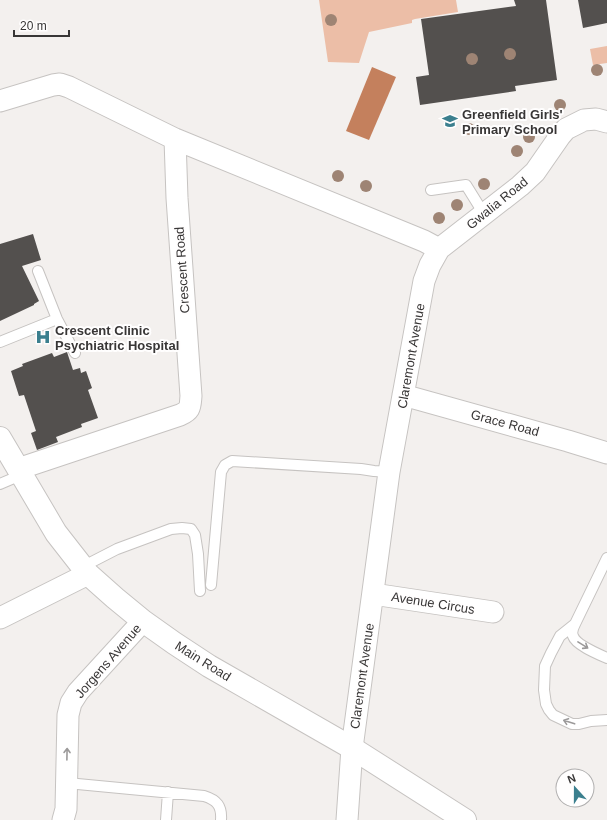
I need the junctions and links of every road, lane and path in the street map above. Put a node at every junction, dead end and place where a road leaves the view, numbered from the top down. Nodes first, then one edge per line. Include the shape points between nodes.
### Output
1 (0, 101) edge
2 (607, 122) edge
3 (175, 139) junction
4 (431, 190) dead end
5 (484, 214) junction
6 (439, 249) junction
7 (38, 271) dead end
8 (57, 318) junction
9 (0, 342) edge
10 (74, 353) dead end
11 (403, 395) junction
12 (0, 438) edge
13 (607, 453) edge
14 (20, 472) junction
15 (389, 472) junction
16 (0, 484) edge
17 (607, 558) edge
18 (85, 570) junction
19 (211, 585) dead end
20 (200, 591) dead end
21 (373, 594) junction
22 (493, 612) dead end
23 (0, 617) edge
24 (143, 621) junction
25 (575, 624) junction
26 (607, 658) edge
27 (607, 720) edge
28 (352, 748) junction
29 (67, 783) junction
30 (168, 792) junction
31 (63, 820) edge
32 (166, 820) edge
33 (221, 820) edge
34 (347, 820) edge
35 (465, 820) edge

1 - 3 street via 60,84
2 - 5 street, Gwalia Road via 596,119 584,120 566,128 535,172
3 - 6 street
3 - 14 street, Crescent Road via 190,406 180,415
4 - 5 lane via 466,185
5 - 6 street, Gwalia Road
6 - 11 street, Claremont Avenue via 424,281
7 - 8 lane
8 - 9 lane
8 - 10 lane
11 - 13 street, Grace Road
11 - 15 street, Claremont Avenue
12 - 14 main road, Main Road
14 - 16 lane
14 - 18 main road, Main Road via 56,533
15 - 19 lane via 232,461 225,465 221,472
15 - 21 street, Claremont Avenue
17 - 25 lane
18 - 20 lane via 131,543 171,529 186,528 195,535
18 - 23 street
18 - 24 main road, Main Road
21 - 22 street, Avenue Circus
21 - 28 street, Claremont Avenue
24 - 28 main road, Main Road via 209,666
29 -> 24 street, Jorgens Avenue via 68,715 71,703
25 -> 26 lane via 573,637
27 -> 25 lane via 572,724 553,715 546,704 545,666 560,636
28 - 34 street, Claremont Avenue
28 - 35 main road, Main Road
29 - 30 lane
29 - 31 street, Jorgens Avenue
30 - 32 lane
30 - 33 lane via 211,798 220,807

